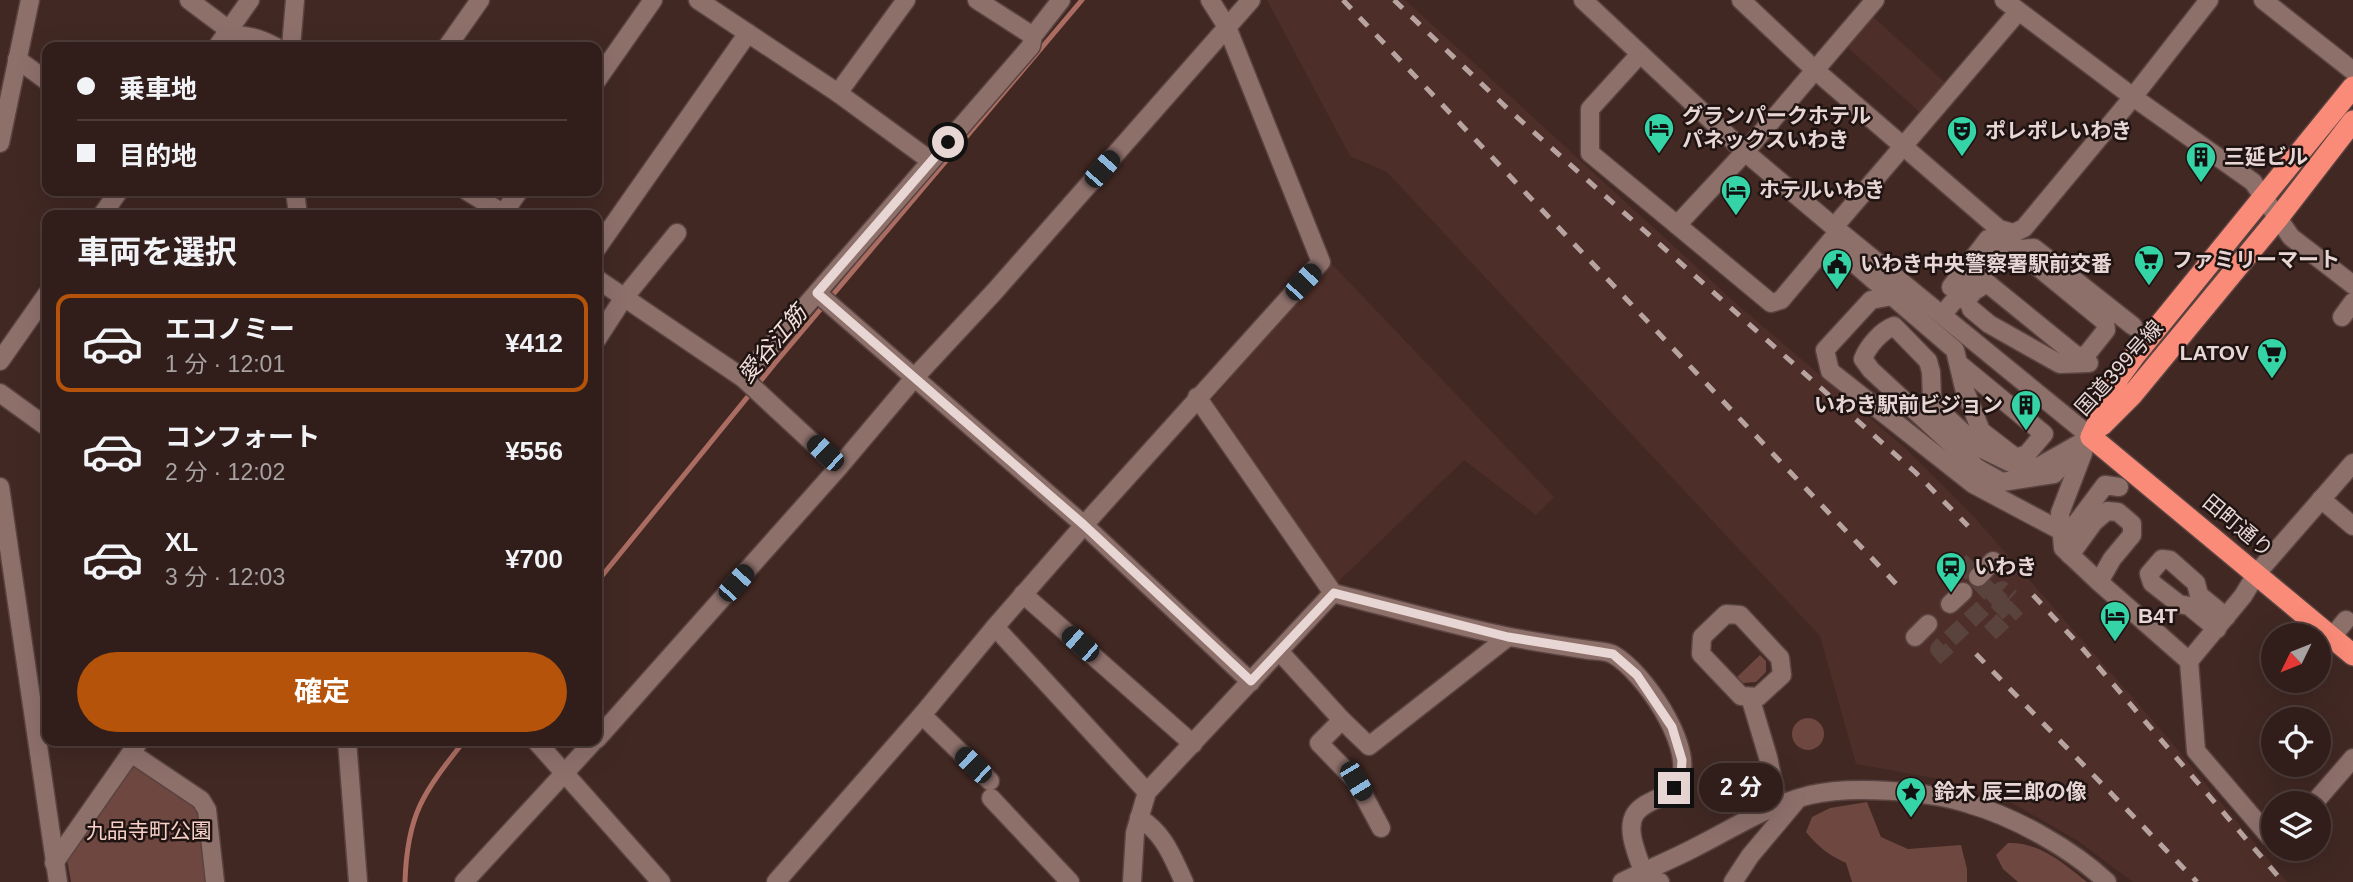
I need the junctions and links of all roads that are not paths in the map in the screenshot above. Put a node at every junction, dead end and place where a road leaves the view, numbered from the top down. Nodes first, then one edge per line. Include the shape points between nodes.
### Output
1 (30, 0) edge
2 (189, 0) edge
3 (250, 0) edge
4 (295, 0) edge
5 (480, 0) edge
6 (653, 0) edge
7 (698, 0) edge
8 (906, 0) edge
9 (976, 0) edge
10 (1061, 0) edge
11 (1210, 0) edge
12 (1251, 0) edge
13 (1583, 0) edge
14 (1741, 0) edge
15 (1875, 0) edge
16 (2004, 0) edge
17 (2210, 0) edge
18 (2263, 0) edge
19 (2018, 12) junction
20 (1227, 27) junction
21 (748, 33) junction
22 (1033, 36) junction
23 (224, 38) edge
24 (267, 42) edge
25 (291, 42) edge
26 (451, 42) edge
27 (1640, 54) junction
28 (17, 59) junction
29 (1815, 70) junction
30 (2353, 71) edge
31 (602, 73) edge
32 (42, 77) edge
33 (2353, 87) edge
34 (838, 93) junction
35 (2133, 97) junction
36 (2353, 121) edge
37 (0, 143) edge
38 (1904, 145) junction
39 (1745, 152) junction
40 (931, 161) junction
41 (475, 196) edge
42 (2263, 197) junction
43 (496, 210) edge
44 (2278, 218) junction
45 (1677, 225) junction
46 (1836, 229) junction
47 (677, 233) dead end
48 (2013, 233) junction
49 (602, 240) edge
50 (1839, 250) dead end
51 (1998, 254) junction
52 (602, 283) edge
53 (2353, 285) edge
54 (1947, 292) dead end
55 (1892, 296) junction
56 (623, 299) junction
57 (825, 300) junction
58 (42, 301) edge
59 (2353, 302) edge
60 (1971, 309) dead end
61 (2342, 317) dead end
62 (1946, 318) junction
63 (602, 330) edge
64 (0, 360) edge
65 (1958, 363) junction
66 (915, 377) junction
67 (746, 380) junction
68 (0, 393) edge
69 (1197, 397) junction
70 (42, 423) edge
71 (2091, 437) junction
72 (2353, 463) edge
73 (839, 467) junction
74 (0, 487) edge
75 (2119, 487) dead end
76 (2321, 499) junction
77 (1084, 525) junction
78 (2353, 526) edge
79 (2064, 532) junction
80 (2070, 555) junction
81 (1993, 561) dead end
82 (2122, 568) dead end
83 (2257, 573) junction
84 (1978, 577) dead end
85 (2099, 582) junction
86 (1334, 593) junction
87 (1023, 594) junction
88 (2346, 620) dead end
89 (1928, 624) dead end
90 (995, 628) junction
91 (1508, 637) junction
92 (1915, 637) dead end
93 (2332, 637) junction
94 (1279, 652) junction
95 (2353, 655) edge
96 (2189, 661) junction
97 (1251, 681) junction
98 (1750, 697) junction
99 (922, 715) junction
100 (1342, 720) junction
101 (602, 732) edge
102 (1193, 744) junction
103 (347, 746) edge
104 (540, 746) edge
105 (590, 746) edge
106 (136, 747) edge
107 (2353, 758) edge
108 (565, 774) junction
109 (2324, 791) edge
110 (1147, 792) junction
111 (1797, 800) junction
112 (1778, 806) junction
113 (1139, 818) junction
114 (2261, 827) edge
115 (1381, 828) dead end
116 (54, 863) junction
117 (1643, 872) junction
118 (58, 882) edge
119 (215, 882) edge
120 (358, 882) edge
121 (464, 882) edge
122 (662, 882) edge
123 (776, 882) edge
124 (1070, 882) edge
125 (1132, 882) edge
126 (1184, 882) edge
127 (1622, 882) edge
128 (1660, 882) edge
129 (1733, 882) edge
130 (2107, 882) edge

1 - 28 street
2 - 23 street
3 - 23 street
4 - 25 street
5 - 26 street
6 - 31 street
7 - 21 street
8 - 34 street
9 - 22 street
10 - 22 street
11 - 20 street
12 - 20 street
13 - 27 street
14 - 29 street
15 - 29 street
16 - 19 street
17 - 35 street
18 - 30 street
19 - 35 street
19 - 38 street
20 - 66 street
20 - 69 street via 1321,262
21 - 34 street
21 - 49 street
22 - 40 street via 1031,46
23 - 24 street via 237,34
27 - 39 street
27 - 45 street via 1590,109 1590,153
28 - 32 street
28 - 37 street
29 - 38 street
29 - 39 street
33 - 42 highway, 国道399号線
34 - 40 street
35 - 42 street via 2253,182
35 - 48 street via 2024,228
36 - 44 highway, 国道399号線
38 - 46 street
38 - 48 street via 1999,229
39 - 45 street
39 - 46 street
40 - 57 street
41 - 43 street
42 - 44 street
42 - 71 highway, 国道399号線 via 2119,377
44 - 53 street via 2291,237
44 - 71 highway, 国道399号線 via 2132,395
45 - 46 street via 1771,303 1782,300
46 - 62 street
47 - 56 street
48 - 51 street
50 - 55 street
51 - 54 street via 1988,239
51 - 60 street via 2035,248 2128,323 2091,362 2060,364
51 - 62 street via 1976,275
51 - 62 street via 2027,258 2105,322 2106,330 2087,354 2078,357 1987,283
52 - 56 street
55 - 65 street via 1955,350
55 - 79 street via 1871,300 1825,350 1830,370 1973,484
56 - 63 street
56 - 67 street
57 - 66 street
57 - 67 street
58 - 64 street
59 - 61 street
62 - 71 street
65 - 65 street via 2043,434 2027,454 2016,458 1980,431
66 - 73 street
66 - 77 street
67 - 73 street
68 - 70 street
69 - 77 street
69 - 86 street
71 - 71 street via 2054,474 2002,482 1977,468 1863,359 1886,329 1894,327 1928,361 1932,399 1939,410 1980,448 2011,463 2038,467
71 - 79 street via 2060,513
71 - 83 highway, 田町通り
72 - 76 street
73 - 101 street
74 - 116 street
75 - 79 street via 2105,485
76 - 78 street
76 - 83 street
77 - 87 street
77 - 97 street
79 - 80 street via 2063,548
79 - 82 street via 2062,540 2109,576
80 - 85 street
80 - 85 street via 2108,511 2118,512 2132,524 2132,535
81 - 84 street
83 - 93 highway, 田町通り
83 - 96 street
85 - 96 street
86 - 91 street
86 - 94 street
87 - 90 street
87 - 102 street
88 - 93 street
89 - 92 street
90 - 99 street
90 - 110 street
91 - 100 street via 1369,746
91 - 117 street via 1613,654 1637,675 1672,727 1682,760 1681,777 1674,788 1642,806 1631,826
93 - 95 highway, 田町通り
94 - 97 street
94 - 100 street
96 - 114 street via 2196,751
97 - 102 street
98 - 98 street via 1741,696 1701,654 1702,637 1726,614 1740,615 1780,658 1782,675 1758,697
98 - 112 street
99 - 123 street
99 - 124 street
100 - 115 street via 1319,743 1356,781
102 - 110 street
103 - 120 street
104 - 108 street
105 - 108 street
106 - 116 street
106 - 119 street via 207,810
107 - 109 street
108 - 121 street
108 - 122 street
110 - 113 street
111 - 112 street
111 - 129 street
111 - 130 street via 1837,791 1870,791 1969,804 2032,832 2079,859
112 - 117 street
113 - 125 street
113 - 126 street via 1161,835
116 - 118 street
117 - 127 street
117 - 128 street via 1651,881

